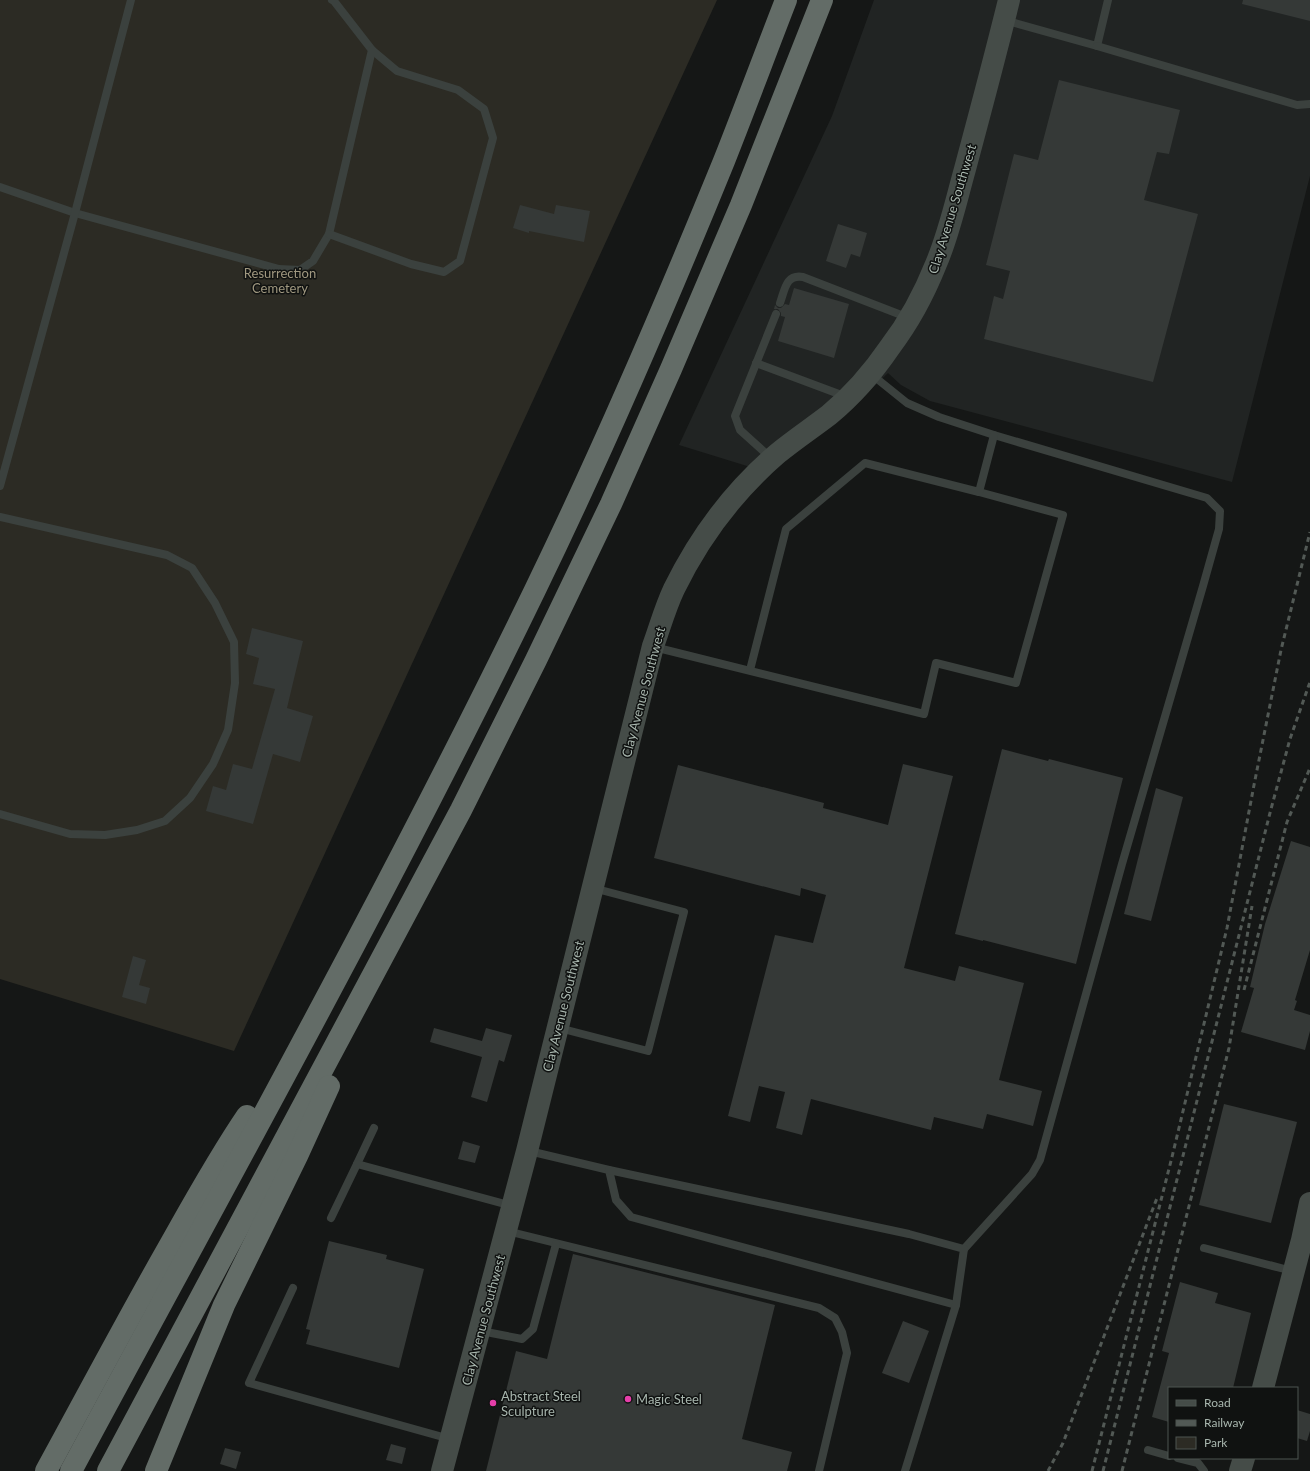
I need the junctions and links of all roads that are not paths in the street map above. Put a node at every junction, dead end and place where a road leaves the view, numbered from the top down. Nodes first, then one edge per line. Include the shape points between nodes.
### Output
1 (131, 0) edge
2 (332, 0) edge
3 (786, 0) edge
4 (822, 0) edge
5 (1108, 0) edge
6 (1007, 10) edge
7 (1097, 46) junction
8 (372, 50) junction
9 (1310, 104) edge
10 (0, 187) edge
11 (75, 214) junction
12 (329, 234) junction
13 (780, 303) dead end
14 (776, 314) dead end
15 (910, 318) junction
16 (756, 363) junction
17 (870, 374) junction
18 (848, 397) junction
19 (994, 435) junction
20 (772, 459) junction
21 (0, 486) edge
22 (979, 492) junction
23 (0, 517) edge
24 (653, 646) junction
25 (750, 670) junction
26 (0, 814) edge
27 (593, 888) junction
28 (399, 928) junction
29 (313, 1022) junction
30 (558, 1028) junction
31 (374, 1128) dead end
32 (527, 1151) junction
33 (357, 1164) junction
34 (609, 1170) junction
35 (1310, 1203) edge
36 (512, 1207) junction
37 (332, 1218) dead end
38 (506, 1231) junction
39 (556, 1244) junction
40 (1204, 1248) dead end
41 (964, 1250) junction
42 (1294, 1272) junction
43 (293, 1288) dead end
44 (956, 1306) junction
45 (480, 1330) junction
46 (1263, 1387) edge
47 (451, 1439) junction
48 (1148, 1450) dead end
49 (1168, 1456) edge
50 (1185, 1459) edge
51 (1244, 1459) edge
52 (46, 1471) edge
53 (71, 1471) edge
54 (108, 1471) edge
55 (156, 1471) edge
56 (442, 1471) edge
57 (819, 1471) edge
58 (905, 1471) edge
59 (1204, 1471) edge
60 (1240, 1471) edge

1 - 11 lane
2 - 8 lane
3 - 29 highway via 701,215 581,492 460,742
4 - 28 highway via 701,301 611,504 461,810
5 - 7 lane
6 - 7 lane
6 - 15 street, Clay Avenue Southwest via 984,102 944,241 929,282
7 - 9 lane via 1297,105
8 - 12 lane
8 - 12 lane via 397,71 458,90 484,108 493,138 460,260 444,272 411,264
10 - 11 lane
11 - 12 lane via 279,270 300,270 313,260
11 - 21 lane
13 - 15 lane via 790,279 795,276
14 - 16 lane
15 - 17 street, Clay Avenue Southwest
16 - 18 lane
16 - 20 lane via 735,416 740,430
17 - 18 street, Clay Avenue Southwest
17 - 19 lane via 907,403 939,417
18 - 20 street, Clay Avenue Southwest
19 - 22 lane
19 - 41 lane via 1207,498 1220,511 1218,529 1203,586 1040,1160 1032,1174
20 - 24 street, Clay Avenue Southwest via 738,493 694,552 674,590
22 - 25 lane via 865,464 786,529
22 - 25 lane via 1063,515 1016,683 936,663 924,714
23 - 26 lane via 167,556 192,568 215,603 234,642 235,682 228,730 213,764 190,798 165,821 137,830 105,835 70,834
24 - 25 lane
24 - 27 street, Clay Avenue Southwest
27 - 30 street, Clay Avenue Southwest
27 - 30 lane via 684,912 648,1051
28 - 54 highway
28 - 55 highway via 301,1149 224,1304
29 - 52 highway via 224,1150
29 - 53 highway
30 - 32 street, Clay Avenue Southwest
31 - 33 lane
32 - 34 lane
32 - 36 street, Clay Avenue Southwest
33 - 36 lane
33 - 37 lane
34 - 41 lane via 909,1234
34 - 44 lane via 616,1200 631,1217
35 - 42 street
36 - 38 street, Clay Avenue Southwest
38 - 39 lane
38 - 45 street, Clay Avenue Southwest
39 - 45 lane via 533,1329 522,1339
39 - 57 lane via 819,1308 835,1318 842,1332 847,1353
40 - 42 lane
41 - 44 lane
42 - 46 street
43 - 47 lane via 249,1383
44 - 58 lane
45 - 47 street, Clay Avenue Southwest
47 - 56 street, Clay Avenue Southwest
48 - 49 lane
50 - 59 lane via 1198,1463
51 - 60 street

